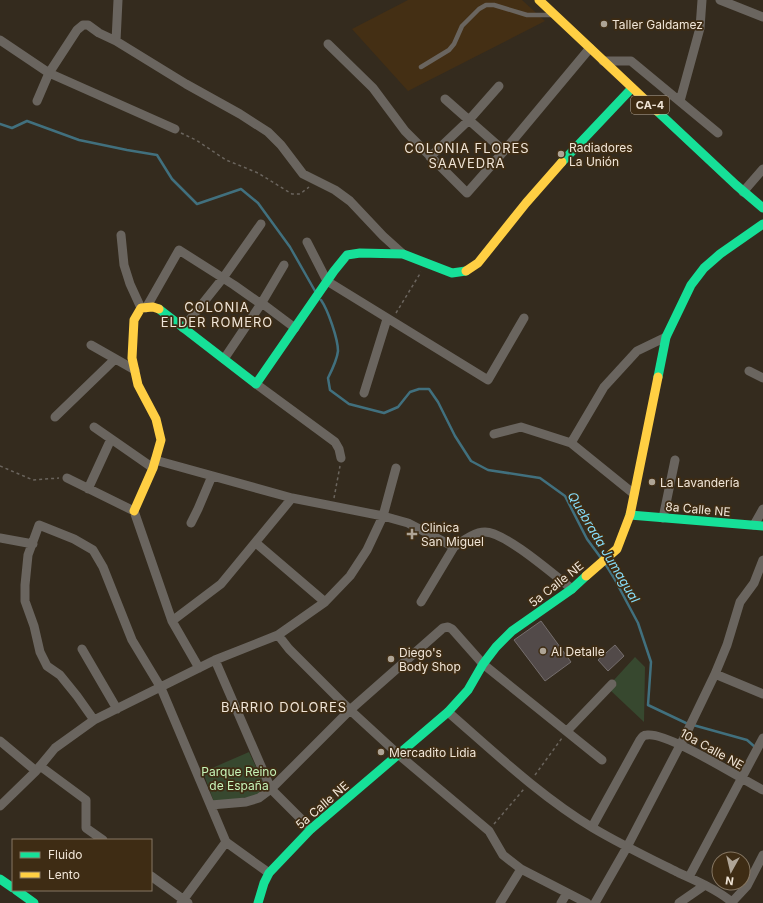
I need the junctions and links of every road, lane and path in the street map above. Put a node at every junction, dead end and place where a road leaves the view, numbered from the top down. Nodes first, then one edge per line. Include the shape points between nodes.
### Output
1 (118, 0) edge
2 (539, 0) edge
3 (702, 0) edge
4 (720, 0) edge
5 (554, 15) junction
6 (763, 17) edge
7 (0, 40) edge
8 (116, 41) junction
9 (328, 44) dead end
10 (590, 48) junction
11 (603, 60) junction
12 (422, 67) dead end
13 (49, 73) junction
14 (499, 86) dead end
15 (632, 88) junction
16 (445, 99) dead end
17 (37, 101) dead end
18 (680, 101) junction
19 (469, 120) junction
20 (175, 130) joint
21 (718, 133) dead end
22 (504, 151) junction
23 (430, 156) junction
24 (763, 169) edge
25 (317, 181) junction
26 (743, 192) junction
27 (763, 208) edge
28 (261, 224) dead end
29 (763, 224) edge
30 (121, 235) dead end
31 (307, 242) dead end
32 (403, 254) junction
33 (426, 263) junction
34 (284, 266) dead end
35 (223, 278) junction
36 (327, 281) junction
37 (261, 304) junction
38 (144, 308) junction
39 (524, 318) dead end
40 (389, 320) junction
41 (183, 328) junction
42 (295, 328) junction
43 (666, 337) junction
44 (91, 346) dead end
45 (115, 359) junction
46 (224, 359) junction
47 (135, 370) junction
48 (749, 371) dead end
49 (763, 378) edge
50 (256, 384) junction
51 (364, 393) dead end
52 (54, 417) dead end
53 (94, 427) dead end
54 (494, 434) dead end
55 (111, 439) junction
56 (571, 443) junction
57 (341, 458) joint
58 (675, 460) dead end
59 (154, 464) junction
60 (0, 466) edge
61 (396, 468) dead end
62 (212, 476) junction
63 (67, 478) joint
64 (88, 488) junction
65 (634, 494) junction
66 (292, 498) junction
67 (333, 506) junction
68 (763, 509) edge
69 (134, 510) junction
70 (630, 515) junction
71 (383, 516) junction
72 (663, 518) junction
73 (190, 523) dead end
74 (759, 526) edge
75 (0, 538) edge
76 (256, 543) junction
77 (33, 544) junction
78 (454, 547) junction
79 (763, 560) edge
80 (572, 589) junction
81 (325, 602) junction
82 (421, 602) dead end
83 (172, 621) junction
84 (278, 635) junction
85 (82, 649) dead end
86 (215, 660) junction
87 (483, 664) junction
88 (199, 668) junction
89 (715, 674) junction
90 (612, 684) dead end
91 (162, 688) junction
92 (763, 694) edge
93 (117, 709) junction
94 (350, 710) junction
95 (448, 712) junction
96 (94, 720) junction
97 (567, 732) junction
98 (763, 739) edge
99 (0, 741) edge
100 (681, 744) junction
101 (399, 755) junction
102 (602, 760) dead end
103 (38, 768) junction
104 (741, 779) junction
105 (271, 789) junction
106 (763, 790) edge
107 (211, 805) junction
108 (0, 806) edge
109 (592, 827) junction
110 (311, 829) junction
111 (102, 839) edge
112 (226, 842) junction
113 (627, 847) junction
114 (763, 855) edge
115 (521, 869) junction
116 (269, 873) junction
117 (152, 877) edge
118 (689, 877) junction
119 (0, 879) edge
120 (705, 885) junction
121 (12, 887) edge
122 (17, 891) edge
123 (567, 893) junction
124 (184, 902) edge
125 (732, 902) edge
126 (34, 903) edge
127 (258, 903) edge
128 (500, 903) edge
129 (561, 903) edge
130 (587, 903) edge
131 (595, 903) edge
132 (679, 903) edge

1 - 8 street
2 - 5 street, CA-4
3 - 18 street via 700,28
4 - 6 street
5 - 10 street, CA-4
5 - 12 lane via 527,15 486,5 462,26 449,50
7 - 13 street
8 - 13 street via 88,25 83,25 77,30
8 - 25 street via 268,132 304,174
9 - 23 street via 373,88 405,131
10 - 11 street, CA-4
10 - 22 street
11 - 15 street, CA-4
11 - 18 street via 631,61
13 - 17 street
13 - 20 street
14 - 19 street
15 - 26 street, CA-4
15 - 33 street via 561,162 478,263 465,272 452,273
16 - 19 street
18 - 21 street
19 - 22 street
19 - 23 street
20 - 25 path via 196,140 226,160 258,173 292,194 300,194
22 - 23 street via 467,193
24 - 26 street
25 - 32 street via 350,201
26 - 27 street, CA-4
28 - 35 street
29 - 43 street, 5a Calle NE via 704,268 691,285
30 - 38 street via 124,266 130,284
31 - 36 street
32 - 33 street
32 - 36 street via 347,255
33 - 40 path
34 - 37 street
35 - 37 street
35 - 38 street via 179,250
35 - 41 street
36 - 40 street
36 - 42 street
37 - 42 street
37 - 46 street
38 - 41 street via 160,310
38 - 47 street via 134,320 132,358
39 - 40 street via 488,380
40 - 51 street
41 - 46 street
42 - 50 street
43 - 56 street via 637,351 604,387
43 - 65 street, 5a Calle NE
44 - 45 street
45 - 47 street
45 - 52 street
46 - 50 street
47 - 59 street via 138,385 156,419 161,440
48 - 49 street
50 - 57 street via 335,442
53 - 55 street
54 - 56 street via 521,427
55 - 59 street
55 - 64 street
56 - 65 street
57 - 67 path
58 - 72 street
59 - 62 street
59 - 69 street
60 - 63 path via 34,480
61 - 71 street
62 - 66 street
62 - 73 street
63 - 64 street
64 - 69 street
65 - 70 street, 5a Calle NE
66 - 67 street
66 - 76 street
67 - 71 street
68 - 74 street
69 - 83 street
70 - 72 street, 8a Calle NE
70 - 80 street, 5a Calle NE via 617,549
71 - 78 street via 408,523
71 - 81 street via 367,550 350,576
72 - 74 street, 8a Calle NE
75 - 77 street
76 - 81 street
76 - 83 street via 222,584
77 - 91 street via 39,524 93,550 103,566 132,640
77 - 96 street via 28,555 25,601 40,652 47,666 60,675
78 - 80 street via 483,532 494,534 507,539
78 - 82 street
79 - 89 street via 754,583 740,602
80 - 87 street, 5a Calle NE via 512,631
81 - 84 street
83 - 88 street
84 - 86 street
84 - 94 street via 289,650
85 - 93 street
86 - 88 street
86 - 105 street
87 - 94 street via 452,629 443,628
87 - 95 street, 5a Calle NE via 468,690
87 - 97 street
88 - 91 street
89 - 92 street
89 - 100 street
90 - 97 street
91 - 93 street
91 - 107 street
93 - 96 street
94 - 101 street
94 - 105 street
95 - 101 street, 5a Calle NE
95 - 109 street via 558,805
96 - 103 street via 55,748
97 - 102 street
98 - 104 street
99 - 103 street
100 - 104 street, 10a Calle NE
100 - 109 street, 10a Calle NE via 660,736 643,736
100 - 113 street
101 - 110 street, 5a Calle NE
101 - 115 street via 489,831 503,855
103 - 108 street
103 - 111 street via 86,800 86,828
104 - 106 street, 10a Calle NE
104 - 118 street
105 - 107 street via 259,798 246,802
105 - 110 street
107 - 112 street
109 - 113 street
110 - 116 street, 5a Calle NE
112 - 116 street
112 - 124 street
113 - 118 street
113 - 131 street
114 - 125 street via 747,886
115 - 123 street
115 - 128 street
116 - 127 street, 5a Calle NE
117 - 124 street
118 - 120 street
119 - 121 street
120 - 125 street
120 - 132 street
122 - 126 street
123 - 129 street
123 - 130 street

